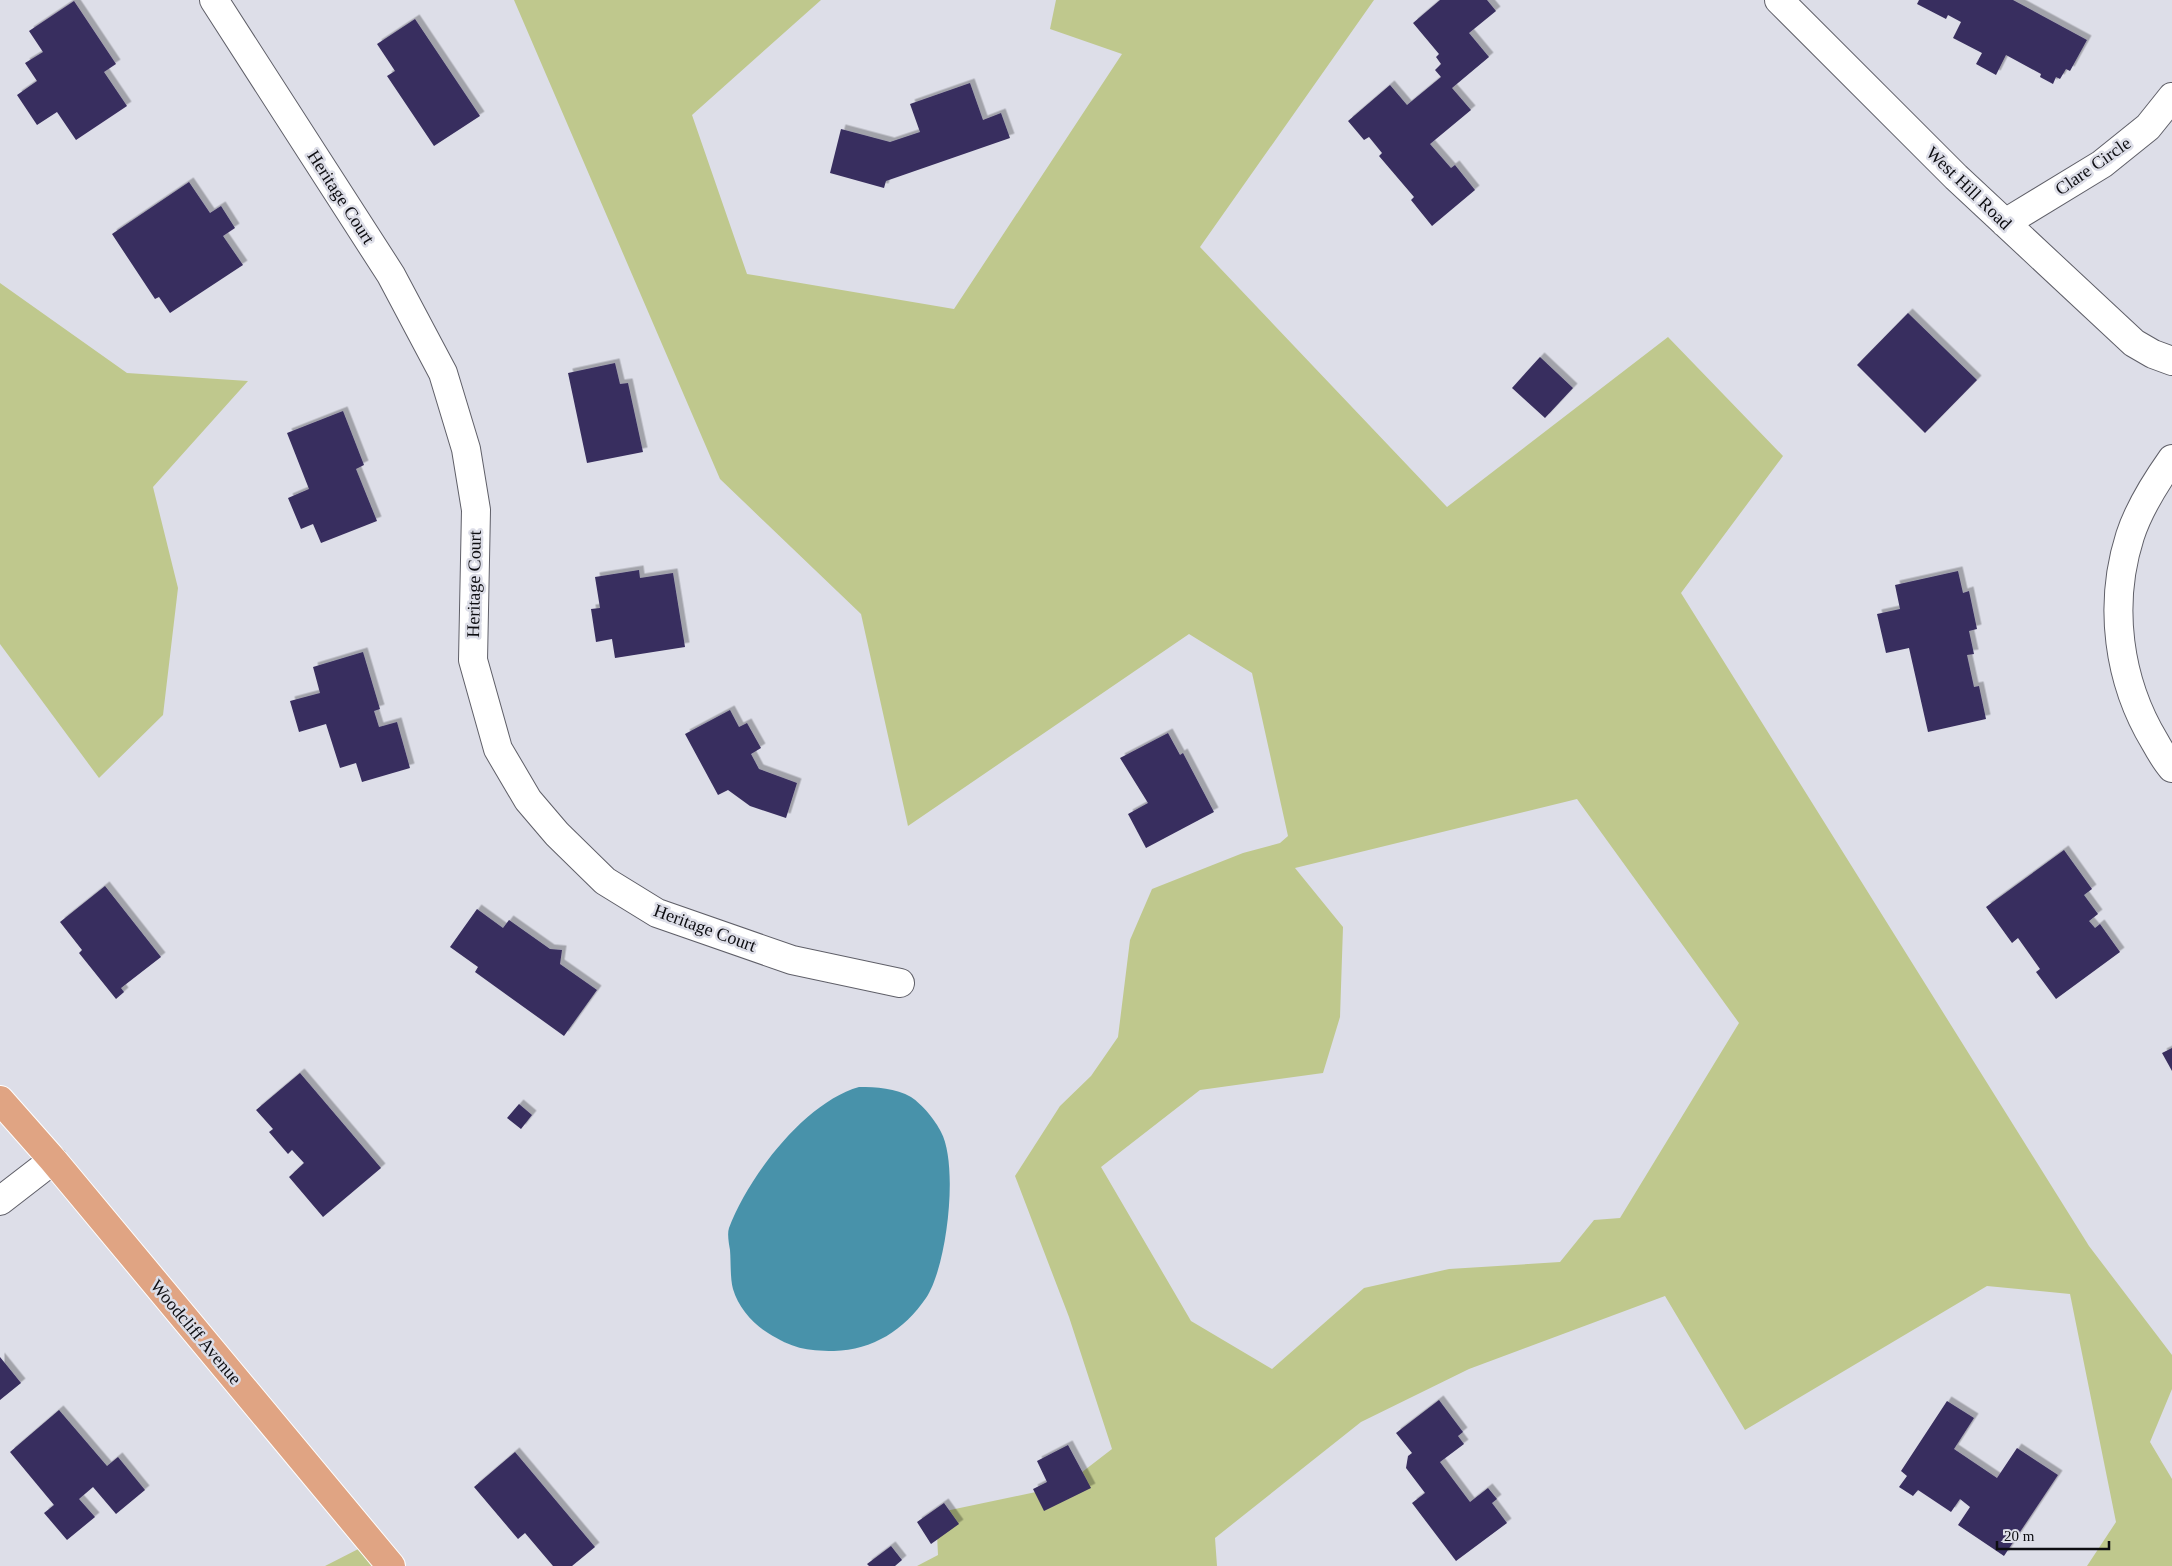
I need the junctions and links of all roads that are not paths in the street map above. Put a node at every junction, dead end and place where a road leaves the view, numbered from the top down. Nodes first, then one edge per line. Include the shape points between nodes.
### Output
1 (214, 0) edge
2 (1779, 0) edge
3 (2172, 97) edge
4 (2005, 223) junction
5 (2172, 360) edge
6 (2172, 459) edge
7 (2172, 768) edge
8 (900, 983) dead end
9 (0, 1100) edge
10 (53, 1160) junction
11 (0, 1201) edge
12 (391, 1566) edge

1 - 8 street, Heritage Court via 391,275 443,373 466,449 476,510 473,660 498,749 528,800 605,881 657,913 792,960
2 - 4 street, West Hill Road
3 - 4 street, Clare Circle via 2148,127 2102,164
4 - 5 street, West Hill Road via 2134,342 2153,354
6 - 7 street via 2152,488 2130,536 2119,596 2120,640 2128,682 2142,720
9 - 10 main road, Woodcliff Avenue
10 - 11 street
10 - 12 main road, Woodcliff Avenue

